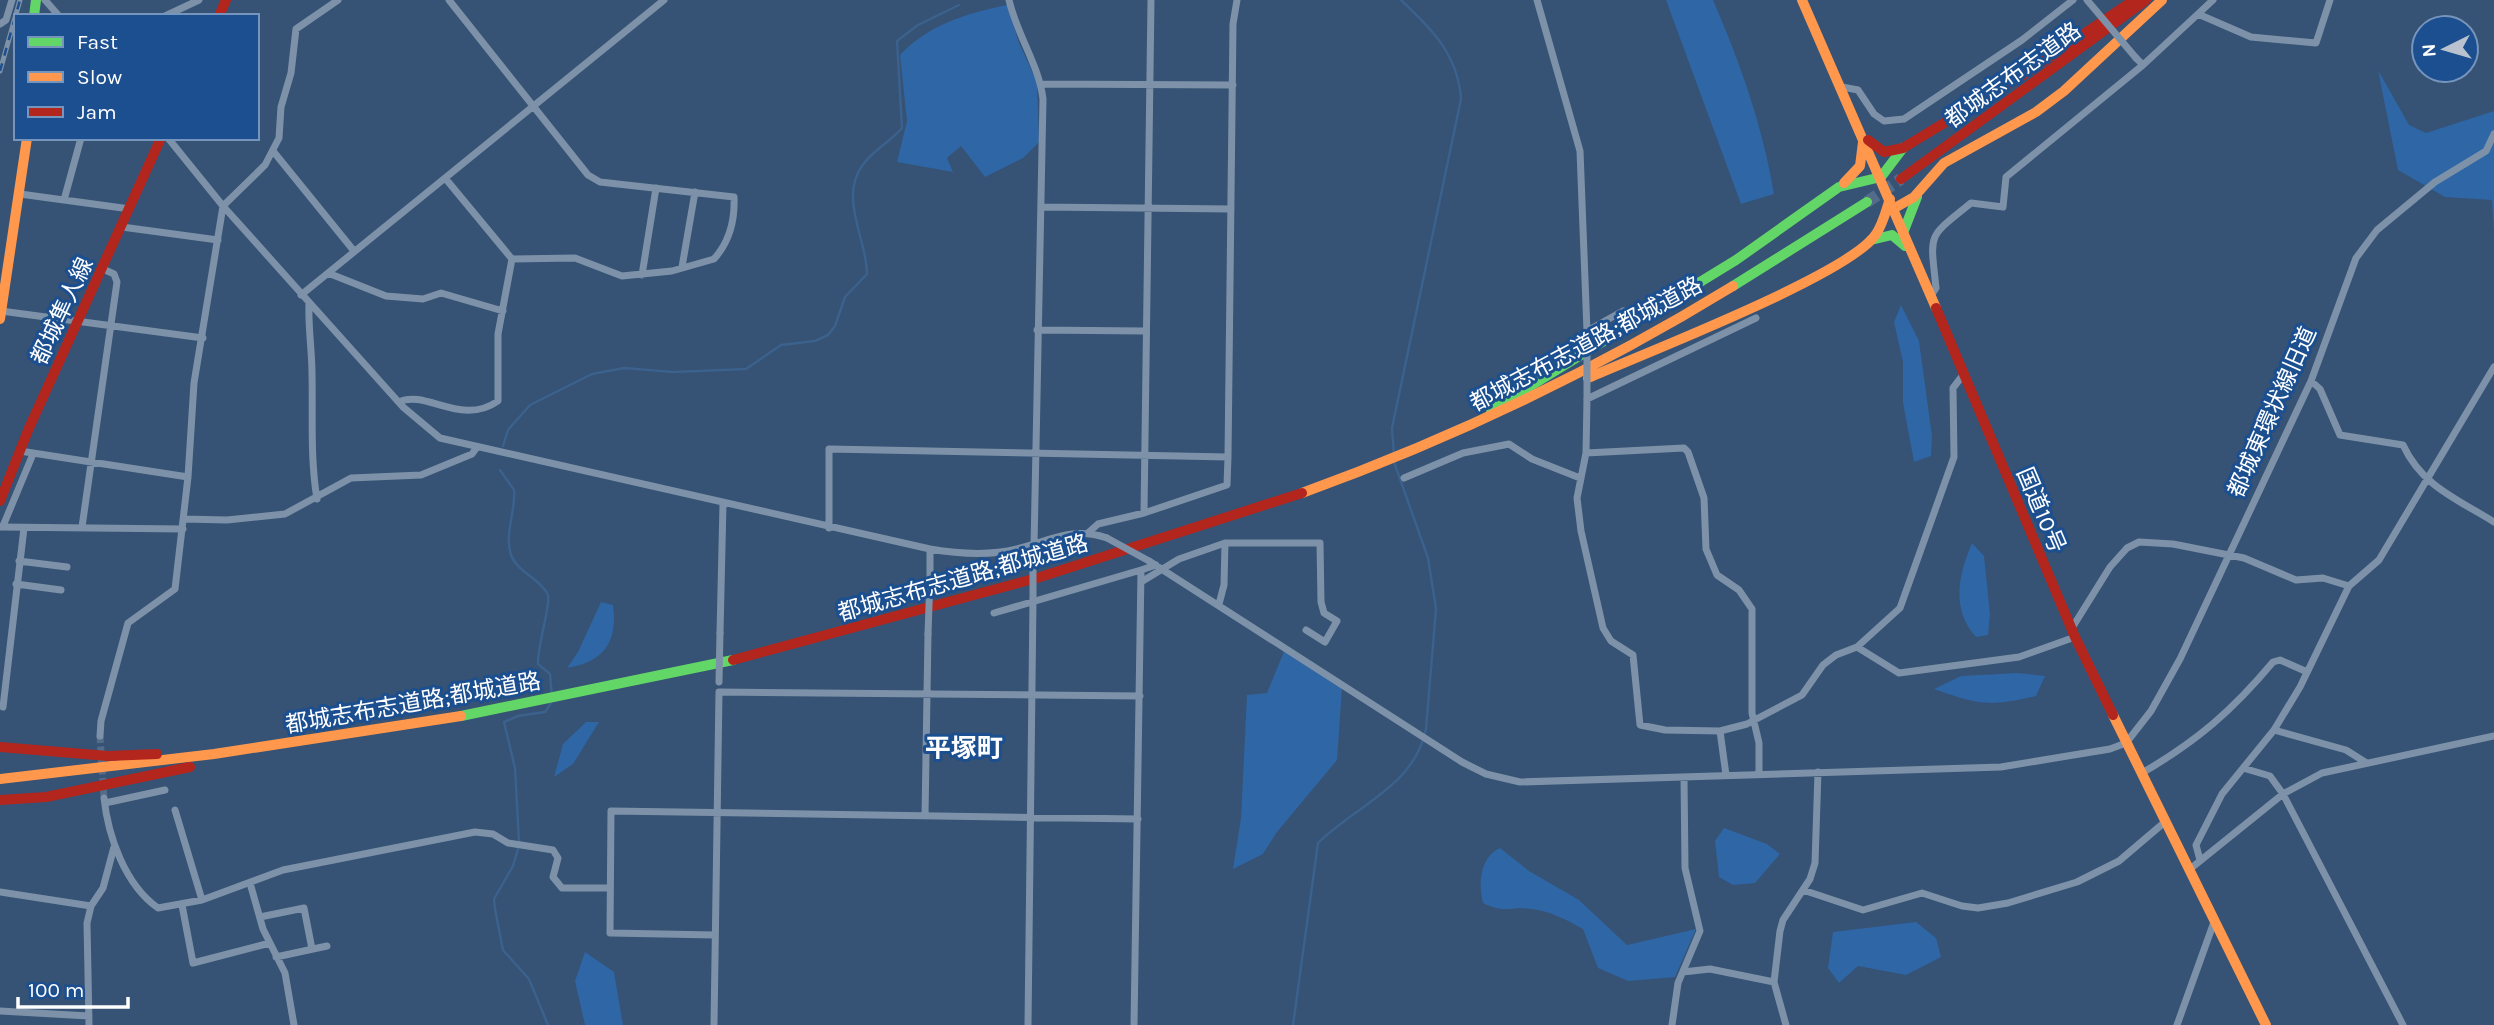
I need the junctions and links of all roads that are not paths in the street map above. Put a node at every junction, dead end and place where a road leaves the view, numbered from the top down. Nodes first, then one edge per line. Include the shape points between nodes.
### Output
1 (12, 0) edge
2 (45, 0) edge
3 (199, 0) edge
4 (338, 0) edge
5 (449, 0) edge
6 (664, 0) edge
7 (1009, 0) edge
8 (1151, 0) edge
9 (1237, 0) edge
10 (1536, 0) edge
11 (1802, 0) edge
12 (2073, 0) edge
13 (2087, 0) edge
14 (2134, 0) edge
15 (2146, 0) edge
16 (2162, 0) edge
17 (2213, 0) edge
18 (2330, 0) edge
19 (57, 14) edge
20 (169, 14) edge
21 (2198, 14) junction
22 (0, 24) edge
23 (2143, 65) junction
24 (1149, 83) junction
25 (1041, 84) junction
26 (1233, 85) junction
27 (1842, 87) junction
28 (534, 106) junction
29 (2494, 134) edge
30 (1863, 135) junction
31 (27, 140) edge
32 (79, 140) edge
33 (160, 140) edge
34 (170, 140) edge
35 (1903, 148) junction
36 (273, 151) junction
37 (1881, 177) junction
38 (445, 178) junction
39 (1901, 179) tunnel mouth
40 (1924, 184) junction
41 (1839, 187) junction
42 (656, 188) junction
43 (695, 192) junction
44 (20, 194) junction
45 (64, 200) junction
46 (1867, 202) tunnel mouth
47 (1892, 204) junction
48 (223, 206) junction
49 (1042, 207) junction
50 (1147, 208) junction
51 (130, 209) junction
52 (1231, 209) junction
53 (122, 227) junction
54 (1903, 233) junction
55 (218, 240) junction
56 (1871, 240) junction
57 (354, 251) junction
58 (1912, 255) junction
59 (5, 256) edge
60 (512, 259) junction
61 (682, 267) junction
62 (103, 269) junction
63 (328, 273) junction
64 (642, 275) junction
65 (301, 295) junction
66 (1930, 297) junction
67 (309, 303) junction
68 (503, 311) junction
69 (1623, 311) dead end
70 (1, 315) edge
71 (1756, 318) dead end
72 (77, 322) junction
73 (111, 326) junction
74 (1037, 330) junction
75 (1144, 331) junction
76 (1587, 331) junction
77 (204, 338) junction
78 (2494, 367) edge
79 (1963, 375) junction
80 (2311, 381) junction
81 (1587, 399) junction
82 (398, 402) junction
83 (1471, 427) junction
84 (1422, 446) junction
85 (477, 447) junction
86 (20, 451) junction
87 (1035, 453) junction
88 (1586, 453) junction
89 (33, 454) junction
90 (1143, 454) junction
91 (1228, 457) junction
92 (91, 464) junction
93 (5, 470) edge
94 (188, 477) junction
95 (1404, 478) dead end
96 (1580, 478) junction
97 (2427, 482) junction
98 (317, 499) junction
99 (0, 501) edge
100 (723, 504) junction
101 (1144, 513) junction
102 (184, 519) junction
103 (2494, 522) edge
104 (1, 526) edge
105 (82, 527) junction
106 (24, 528) junction
107 (829, 528) junction
108 (183, 529) junction
109 (1088, 532) junction
110 (1225, 543) junction
111 (1033, 547) junction
112 (930, 550) junction
113 (2228, 556) junction
114 (19, 561) junction
115 (1156, 565) junction
116 (67, 567) dead end
117 (1141, 570) junction
118 (1141, 582) junction
119 (16, 584) junction
120 (2349, 586) junction
121 (61, 590) dead end
122 (1033, 601) junction
123 (1219, 604) junction
124 (994, 614) dead end
125 (1306, 630) dead end
126 (2074, 632) junction
127 (1857, 647) junction
128 (2305, 671) junction
129 (719, 692) junction
130 (928, 694) junction
131 (1032, 695) junction
132 (1140, 696) junction
133 (3, 707) dead end
134 (1754, 720) junction
135 (2274, 730) junction
136 (1720, 731) junction
137 (100, 736) tunnel mouth
138 (2494, 736) edge
139 (296, 743) junction
140 (2126, 743) junction
141 (0, 747) edge
142 (229, 753) junction
143 (2365, 762) junction
144 (2243, 768) junction
145 (1818, 772) junction
146 (2142, 773) junction
147 (1759, 774) junction
148 (1726, 775) junction
149 (1684, 777) junction
150 (0, 779) edge
151 (165, 790) dead end
152 (2283, 794) junction
153 (0, 800) edge
154 (175, 810) dead end
155 (716, 813) junction
156 (925, 816) junction
157 (1031, 819) junction
158 (1138, 820) junction
159 (2166, 821) junction
160 (114, 847) junction
161 (2200, 860) junction
162 (2190, 869) junction
163 (250, 883) junction
164 (610, 888) junction
165 (1803, 890) junction
166 (0, 892) edge
167 (202, 900) junction
168 (182, 905) junction
169 (91, 906) junction
170 (260, 917) junction
171 (2214, 921) junction
172 (715, 935) junction
173 (270, 943) junction
174 (327, 946) dead end
175 (313, 949) junction
176 (276, 957) junction
177 (1683, 972) junction
178 (1774, 982) junction
179 (0, 1011) edge
180 (89, 1016) junction
181 (89, 1025) edge
182 (294, 1025) edge
183 (714, 1025) edge
184 (1028, 1025) edge
185 (1134, 1025) edge
186 (1672, 1025) edge
187 (1786, 1025) edge
188 (2177, 1025) edge
189 (2266, 1025) edge
190 (2403, 1025) edge

1 - 22 street via 6,20
2 - 19 street
3 - 20 street
4 - 36 street via 300,25 293,35 293,58
5 - 28 street
6 - 28 street
7 - 25 street via 1017,31
8 - 24 street
9 - 26 street
10 - 76 street via 1580,151
11 - 27 main road, 国道10号
12 - 27 street via 1904,119 1884,121 1857,90
13 - 23 street, bridge
14 - 35 main road
15 - 39 main road, 都城志布志道路
16 - 40 main road via 2064,91 1944,163
17 - 21 street
18 - 21 street via 2316,43 2250,37
21 - 23 street
23 - 66 street via 2006,177 2003,207 1971,203 1933,235 1936,288
24 - 25 street
24 - 26 street
24 - 50 street
25 - 49 street
26 - 52 street
27 - 30 main road, 国道10号
28 - 38 street
28 - 42 street via 588,175 600,182
29 - 80 street, 都城東環状線旧道 via 2486,151 2435,182 2367,242 2356,258
30 - 35 main road via 1885,153
30 - 37 main road, 国道10号
30 - 41 main road via 1860,169
31 - 44 main road
32 - 45 street
33 - 51 main road, 都城隼人線
34 - 48 street
35 - 37 main road
36 - 48 street
36 - 57 street
37 - 41 main road
37 - 47 main road, 国道10号
38 - 57 street
38 - 60 street
40 - 47 main road via 1914,197
40 - 54 main road
41 - 84 main road via 1736,260 1490,410
42 - 43 street
42 - 64 street
43 - 61 street
43 - 61 street via 734,197 734,215 714,259
44 - 45 street
44 - 59 main road
45 - 51 street
46 - 83 main road, 都城志布志道路;都城道路 via 1624,350
47 - 54 main road, 国道10号
47 - 56 main road
48 - 55 street
48 - 65 street
49 - 50 street
49 - 74 street
50 - 52 street
50 - 75 street
51 - 53 main road, 都城隼人線
52 - 91 street
53 - 55 street
53 - 62 main road, 都城隼人線
54 - 58 main road, 国道10号
55 - 77 street
56 - 58 main road via 1892,235
56 - 83 main road via 1799,285
57 - 63 street
58 - 66 main road, 国道10号
59 - 70 main road
60 - 64 street via 575,258 616,276
60 - 68 street
61 - 64 street
62 - 72 main road, 都城隼人線
62 - 73 street via 114,274 117,282
63 - 65 street
63 - 68 street via 386,296 423,299 441,293
65 - 67 street
66 - 79 main road, 国道10号
67 - 82 street
67 - 98 street via 310,443
68 - 82 street via 498,334 499,401 481,410 454,410 415,400
69 - 76 street
70 - 72 street
71 - 81 street
72 - 73 street
72 - 86 main road, 都城隼人線
73 - 77 street
73 - 92 street
74 - 75 street
74 - 87 street
75 - 90 street
76 - 81 street, bridge
77 - 94 street via 194,383
78 - 97 street
79 - 126 main road, 国道10号
79 - 127 street via 1953,388 1955,457 1900,608
80 - 97 street via 2320,388 2340,435 2403,445 2412,466
80 - 113 street, 都城東環状線旧道
81 - 88 street
82 - 85 street via 440,438
83 - 84 main road, 都城志布志道路;都城道路
84 - 139 main road, 都城志布志道路;都城道路 via 1153,544 780,648 482,713
85 - 98 street via 472,454 421,475 351,478
85 - 100 street
86 - 89 street
86 - 93 main road, 都城隼人線
87 - 90 street
87 - 107 street via 828,449
87 - 111 street
88 - 96 street
88 - 134 street via 1684,448 1688,452 1703,498 1706,549 1717,575 1739,590 1752,609
89 - 92 street
89 - 104 street
90 - 91 street
90 - 101 street
91 - 101 street via 1227,485
92 - 94 street
92 - 105 street
93 - 99 main road, 都城隼人線
94 - 102 street
95 - 96 street via 1463,453 1509,444 1532,459
96 - 136 street via 1581,531 1601,621 1611,641 1633,655 1640,725
97 - 103 street
97 - 120 street via 2379,560
98 - 102 street via 285,514
100 - 107 street
100 - 129 street, bridge
101 - 109 street via 1098,524
102 - 108 street
104 - 106 street
105 - 106 street
105 - 108 street
106 - 114 street
107 - 112 street
108 - 137 street via 175,589 128,624
109 - 111 street via 1067,533
109 - 115 street, bridge
110 - 115 street
110 - 123 street
110 - 125 street via 1320,543 1321,602 1324,613 1337,621 1325,642
111 - 112 street via 978,554
111 - 122 street, bridge
112 - 130 street, bridge
113 - 120 street via 2296,580 2323,578
113 - 126 street via 2154,541 2127,548 2110,567
113 - 140 street, 都城東環状線旧道 via 2180,659 2151,711
114 - 116 street
114 - 119 street
115 - 117 street
115 - 118 street
115 - 123 street
117 - 118 street
117 - 122 street
118 - 132 street
119 - 121 street
119 - 133 street
120 - 128 street
122 - 124 street
122 - 131 street
123 - 149 street via 1474,769 1520,782
126 - 127 street via 2020,657 1899,673
126 - 140 main road, 国道10号
127 - 134 street via 1823,665 1802,695
128 - 135 street
128 - 146 street via 2280,660 2273,662 2236,706
129 - 130 street
129 - 155 street
130 - 131 street
130 - 156 street
131 - 132 street
131 - 157 street
132 - 158 street
134 - 136 street
134 - 147 street
135 - 143 street via 2346,750
135 - 144 street
136 - 148 street
138 - 143 street
139 - 142 main road, 都城志布志道路;都城道路
139 - 153 main road via 76,791
140 - 145 street via 2029,765
140 - 146 main road, 国道10号
141 - 142 main road via 108,756 209,748
142 - 150 main road, 都城志布志道路;都城道路
143 - 152 street via 2322,773
144 - 152 street via 2270,776
144 - 161 street via 2222,794 2196,845
145 - 147 street
145 - 165 street via 1817,850
146 - 159 main road, 国道10号
147 - 148 street
148 - 149 street
149 - 177 street via 1685,867 1700,931
151 - 160 street via 104,801
152 - 161 street
152 - 190 street
154 - 167 street
155 - 156 street
155 - 164 street via 611,811
155 - 172 street
156 - 157 street
157 - 158 street
157 - 184 street
158 - 185 street
159 - 162 main road, 国道10号
159 - 165 street via 2119,861 2077,882 2008,903 1978,908 1923,893 1863,910
160 - 168 street via 153,905
160 - 169 street via 103,888
161 - 162 street
162 - 171 main road, 国道10号
163 - 164 street via 283,870 487,831 508,843 553,850 558,858 553,877 562,888
163 - 167 street
163 - 170 street
164 - 172 street via 610,933
165 - 178 street via 1783,920
166 - 169 street
167 - 168 street
168 - 173 street via 193,963
169 - 180 street via 87,923
170 - 173 street
170 - 175 street via 304,908
171 - 188 street
171 - 189 main road, 国道10号
172 - 183 street
173 - 176 street
174 - 175 street
175 - 176 street
176 - 182 street via 285,974
177 - 178 street via 1710,968
177 - 186 street
178 - 187 street
179 - 180 street
180 - 181 street

